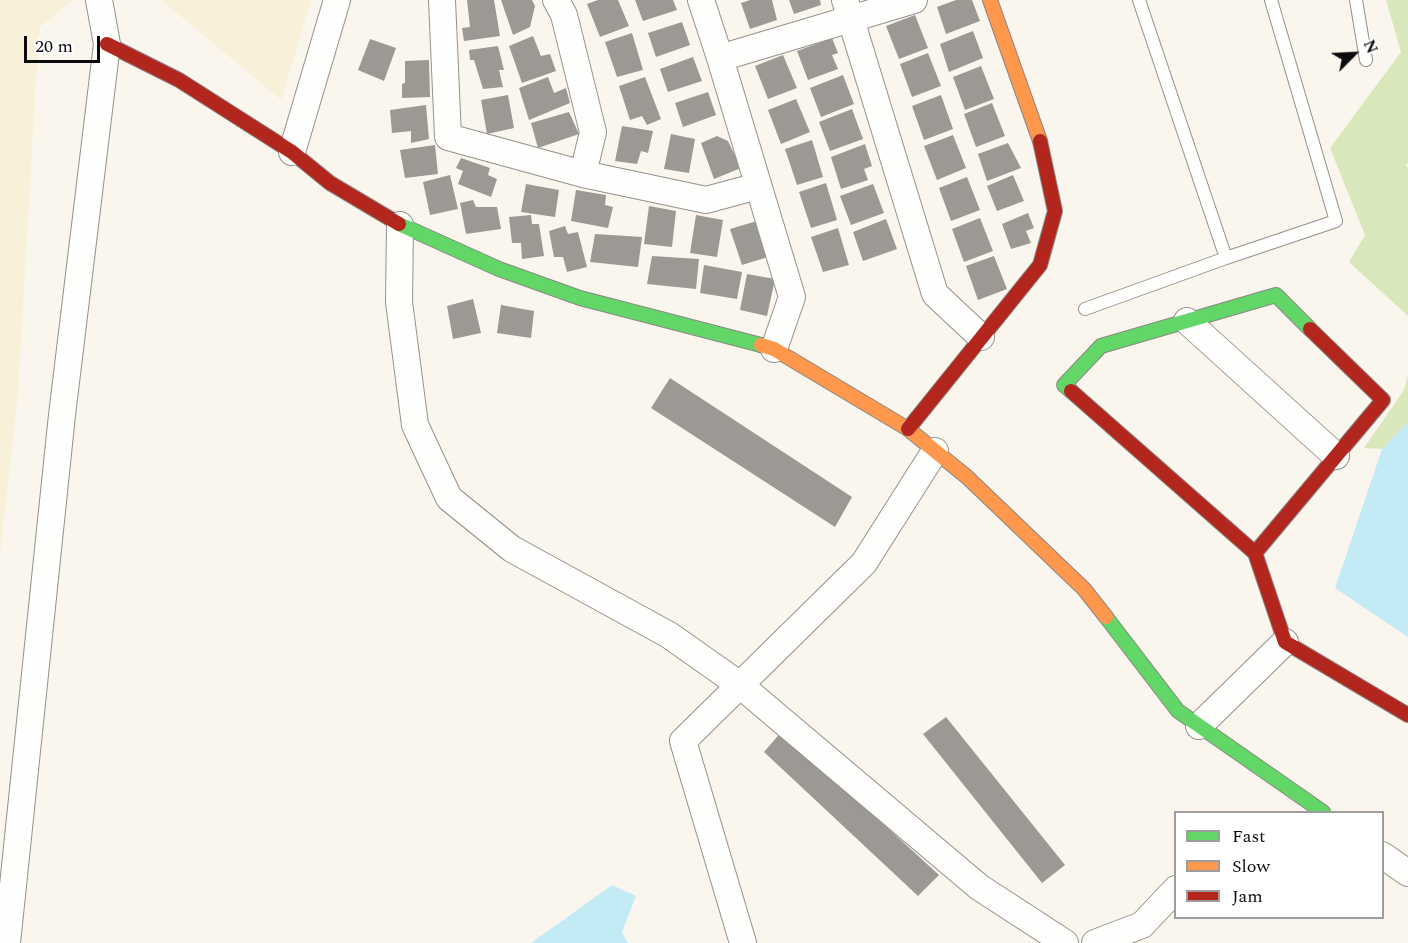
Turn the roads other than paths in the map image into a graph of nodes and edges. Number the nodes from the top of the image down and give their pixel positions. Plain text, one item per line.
1 (99, 0) edge
2 (337, 0) edge
3 (442, 0) edge
4 (556, 0) edge
5 (701, 0) edge
6 (914, 0) edge
7 (990, 0) edge
8 (1138, 0) edge
9 (1271, 0) edge
10 (1356, 0) edge
11 (849, 10) edge
12 (107, 44) junction
13 (720, 58) junction
14 (1366, 60) dead end
15 (292, 152) junction
16 (583, 174) junction
17 (758, 186) junction
18 (400, 225) junction
19 (1226, 258) junction
20 (1085, 309) dead end
21 (1187, 321) junction
22 (981, 337) junction
23 (774, 349) junction
24 (908, 429) junction
25 (935, 451) junction
26 (1336, 456) junction
27 (1255, 552) junction
28 (1285, 642) junction
29 (740, 685) junction
30 (1408, 715) edge
31 (1199, 726) junction
32 (1320, 811) edge
33 (1174, 891) edge
34 (7, 943) edge
35 (743, 943) edge
36 (1065, 943) edge
37 (1095, 943) edge

1 - 12 street
2 - 15 street
3 - 16 street
4 - 16 street
5 - 13 street
6 - 11 street
7 - 22 street
8 - 19 lane
9 - 19 lane
10 - 14 lane
11 - 13 street
11 - 22 street
12 - 15 street
12 - 34 street
13 - 17 street
15 - 18 street
16 - 17 street
17 - 23 street
18 - 23 street
18 - 29 street
19 - 20 lane
21 - 26 street
21 - 26 street
21 - 27 street
22 - 24 street
23 - 24 street
24 - 25 street
25 - 29 street
25 - 31 street
26 - 27 street
27 - 28 street
28 - 30 street
28 - 31 street
29 - 35 street
29 - 36 street
31 - 32 street
33 - 37 street

